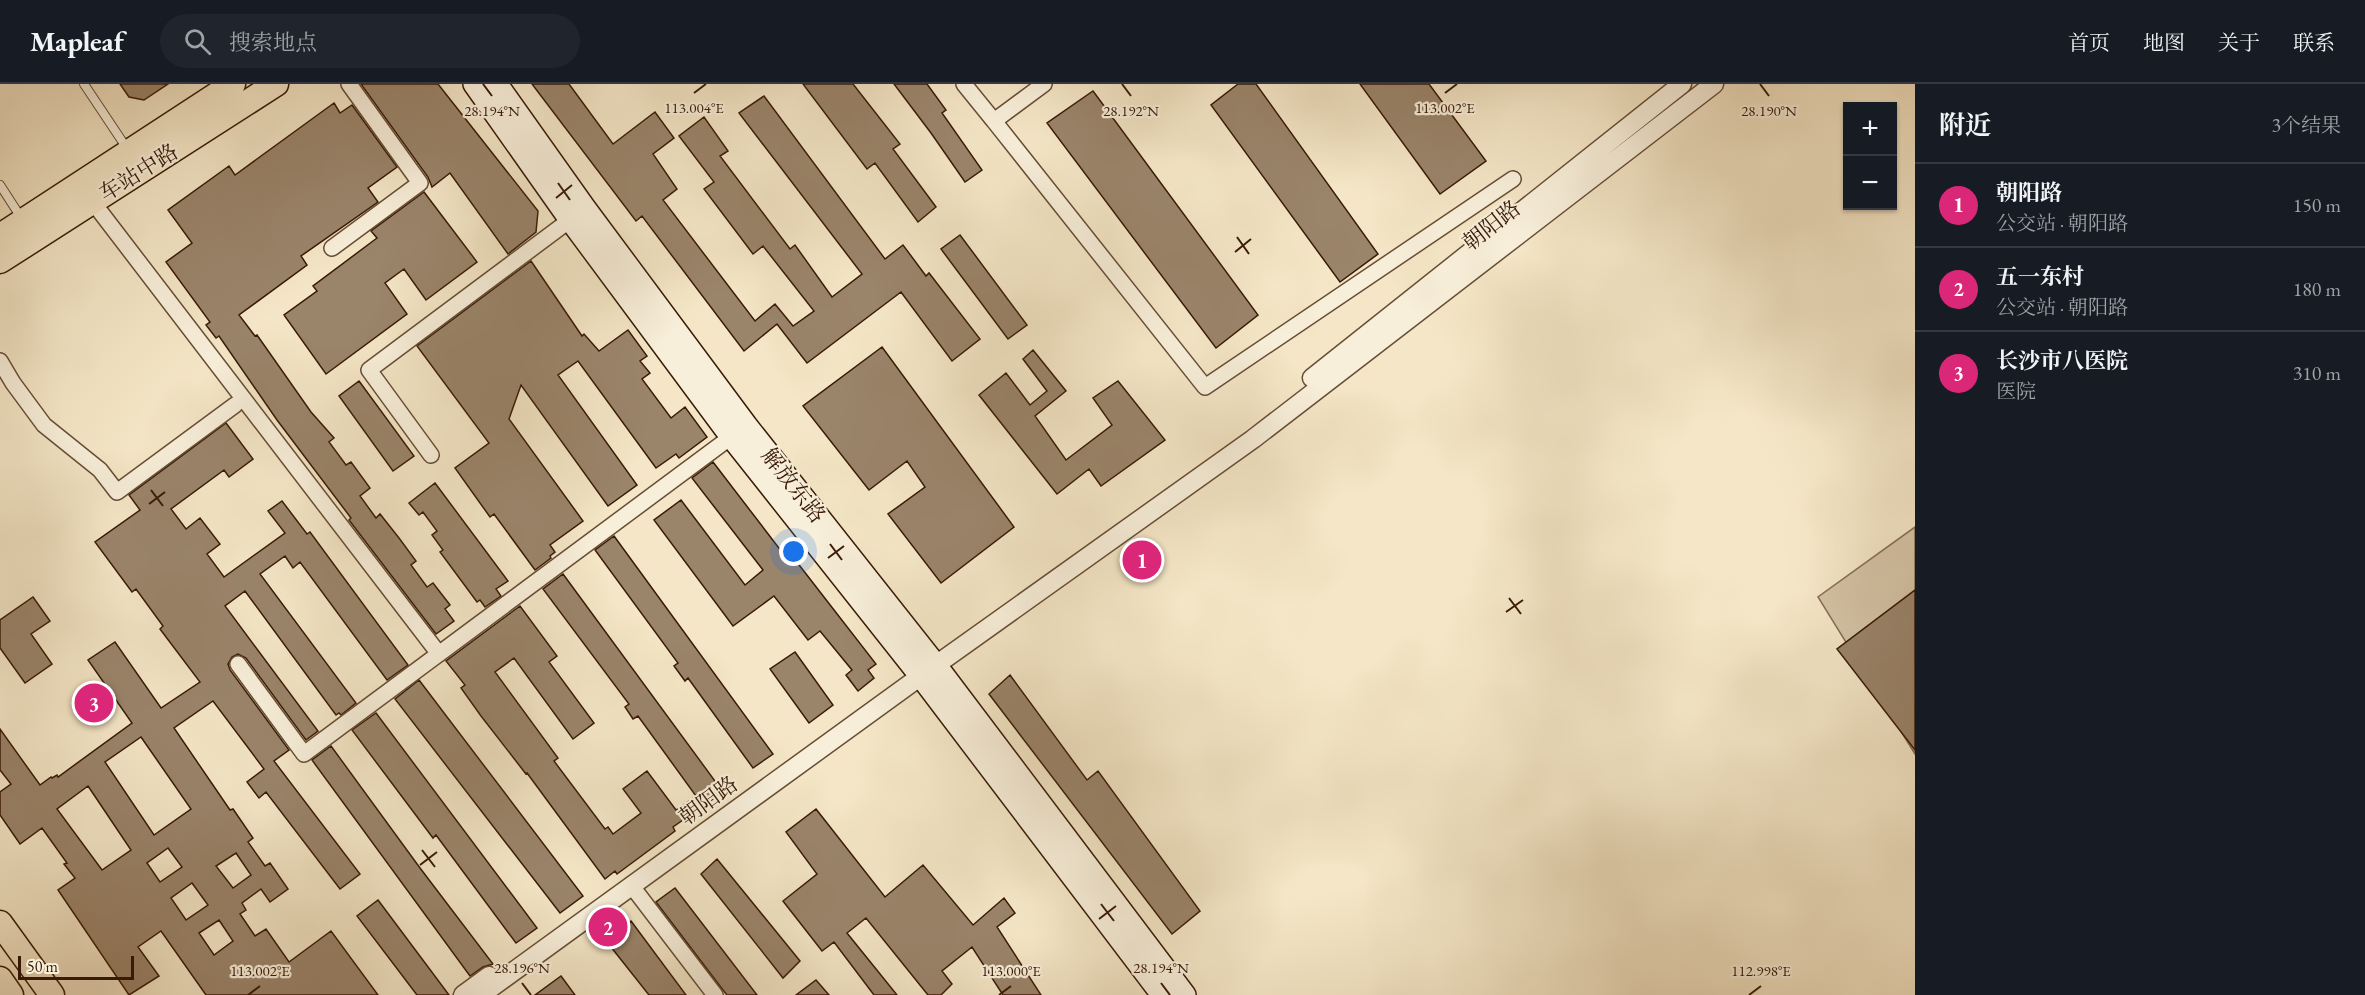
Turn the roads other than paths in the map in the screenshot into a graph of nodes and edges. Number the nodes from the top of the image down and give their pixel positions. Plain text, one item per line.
1 (84, 84) edge
2 (233, 84) edge
3 (276, 84) edge
4 (349, 84) edge
5 (474, 84) edge
6 (497, 84) edge
7 (964, 84) edge
8 (1044, 84) edge
9 (1714, 84) edge
10 (1674, 86) edge
11 (1684, 107) junction
12 (994, 121) junction
13 (129, 152) junction
14 (1513, 179) dead end
15 (0, 185) edge
16 (92, 201) junction
17 (578, 214) junction
18 (23, 221) junction
19 (0, 236) edge
20 (332, 248) dead end
21 (0, 261) edge
22 (0, 361) edge
23 (235, 405) dead end
24 (739, 431) junction
25 (431, 455) dead end
26 (439, 654) junction
27 (238, 664) dead end
28 (925, 667) junction
29 (631, 885) junction
30 (0, 923) edge
31 (0, 979) edge
32 (11, 995) edge
33 (52, 995) edge
34 (463, 995) edge
35 (481, 995) edge
36 (715, 995) edge
37 (1162, 995) edge
38 (1185, 995) edge

1 - 13 lane
2 - 13 main road, 车站中路
3 - 16 main road, 车站中路
4 - 20 street
5 - 17 main road, 解放东路
6 - 17 main road, 解放东路
7 - 12 street
8 - 12 street
9 - 11 street, 朝阳路
10 - 11 street
10 - 28 street, 朝阳路
11 - 28 street, 朝阳路
12 - 14 street
13 - 18 main road, 车站中路
15 - 18 lane
16 - 21 main road, 车站中路
16 - 26 street
17 - 24 main road, 解放东路
17 - 25 street
18 - 19 main road, 车站中路
22 - 23 street
24 - 26 street
24 - 28 main road, 解放东路
26 - 27 street
28 - 29 street, 朝阳路
28 - 34 street, 朝阳路
28 - 37 main road, 解放东路
28 - 38 main road, 解放东路
29 - 35 street, 朝阳路
29 - 36 street
30 - 33 main road
31 - 32 main road

